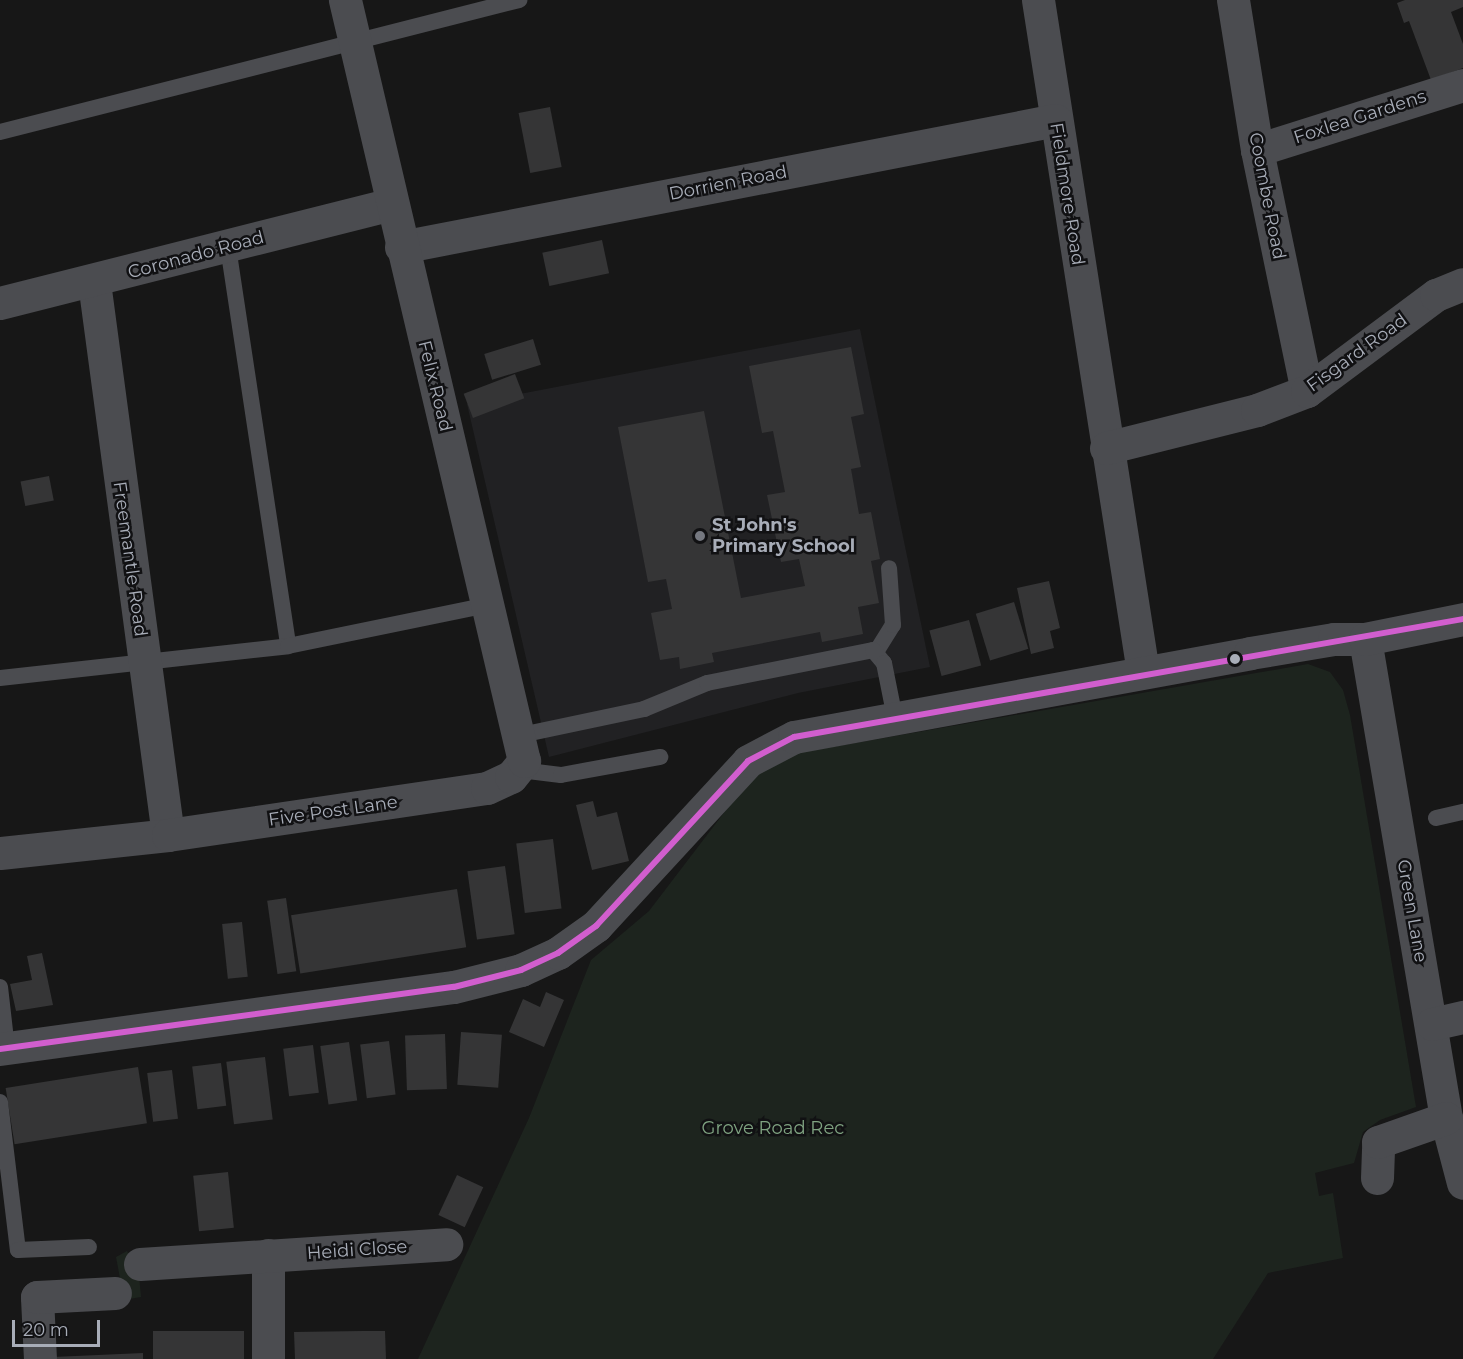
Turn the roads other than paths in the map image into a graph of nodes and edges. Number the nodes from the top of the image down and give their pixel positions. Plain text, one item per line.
1 (345, 0) edge
2 (519, 0) edge
3 (1038, 0) edge
4 (1233, 0) edge
5 (355, 41) junction
6 (1463, 85) edge
7 (1056, 120) junction
8 (0, 132) edge
9 (1257, 150) junction
10 (391, 204) junction
11 (228, 247) junction
12 (401, 247) junction
13 (94, 282) junction
14 (1463, 284) edge
15 (0, 303) edge
16 (1306, 390) junction
17 (1106, 448) junction
18 (888, 568) dead end
19 (488, 605) junction
20 (1463, 619) edge
21 (1365, 639) junction
22 (288, 645) junction
23 (876, 652) junction
24 (144, 662) junction
25 (1143, 672) junction
26 (0, 678) edge
27 (895, 718) junction
28 (521, 735) junction
29 (660, 757) dead end
30 (520, 770) junction
31 (1463, 813) edge
32 (1436, 818) dead end
33 (168, 835) junction
34 (0, 853) edge
35 (0, 987) edge
36 (1448, 1021) edge
37 (4, 1048) edge
38 (0, 1102) edge
39 (1446, 1118) junction
40 (1377, 1178) dead end
41 (1463, 1183) edge
42 (446, 1244) dead end
43 (89, 1247) dead end
44 (268, 1256) junction
45 (140, 1264) dead end
46 (115, 1293) dead end
47 (40, 1359) edge
48 (268, 1359) edge

1 - 5 street, Felix Road
2 - 5 lane
3 - 7 street, Fieldmore Road
4 - 9 street, Coombe Road
5 - 8 lane
5 - 10 street, Felix Road
6 - 9 street, Foxlea Gardens
7 - 12 street, Dorrien Road
7 - 17 street, Fieldmore Road
9 - 16 street, Coombe Road
10 - 11 street, Coronado Road
10 - 12 street, Felix Road
11 - 13 street, Coronado Road
11 - 22 lane
12 - 19 street, Felix Road
13 - 15 street, Coronado Road
13 - 24 street, Freemantle Road
14 - 16 street, Fisgard Road
16 - 17 street, Fisgard Road
17 - 25 street, Fieldmore Road
18 - 23 lane
19 - 22 lane
19 - 28 street, Felix Road
20 - 21 street
21 - 25 street
21 - 36 street, Green Lane
22 - 24 lane
23 - 27 lane
23 - 28 lane
24 - 26 lane
24 - 33 street, Freemantle Road
25 - 27 street
27 - 37 street
28 - 30 street, Felix Road
29 - 30 lane
30 - 33 street, Five Post Lane
31 - 32 lane
33 - 34 street, Five Post Lane
35 - 37 lane
36 - 39 street, Green Lane
38 - 43 lane
39 - 40 street
39 - 41 street, Green Lane
42 - 44 street, Heidi Close
44 - 45 street, Heidi Close
44 - 48 street
46 - 47 street

